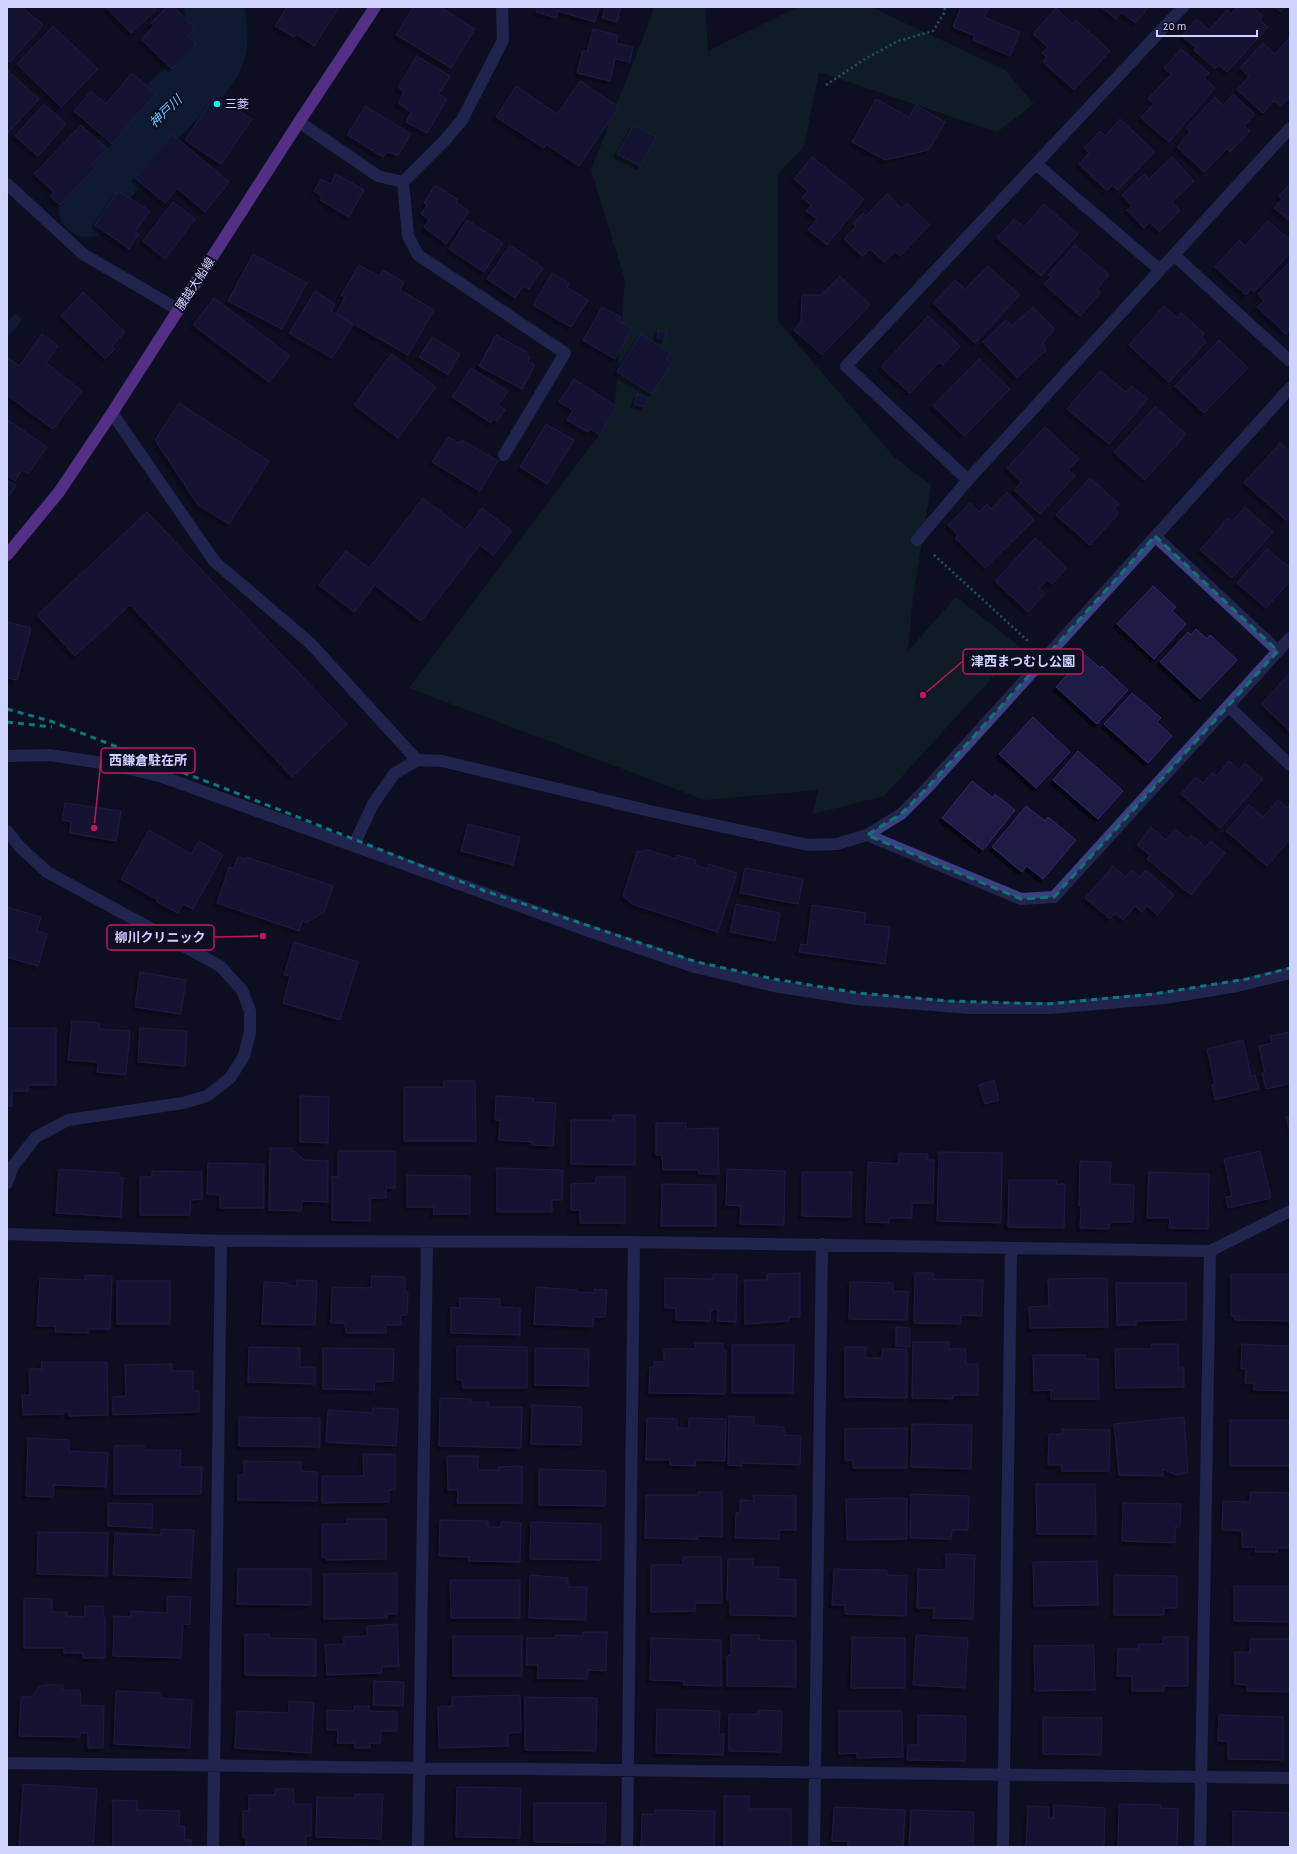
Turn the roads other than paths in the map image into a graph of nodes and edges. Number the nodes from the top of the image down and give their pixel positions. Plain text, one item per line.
1 (375, 7) edge
2 (502, 7) edge
3 (1183, 7) edge
4 (299, 122) junction
5 (1290, 128) edge
6 (1036, 164) junction
7 (403, 182) junction
8 (7, 184) edge
9 (1174, 255) junction
10 (1160, 270) junction
11 (179, 310) junction
12 (1290, 361) edge
13 (1290, 388) edge
14 (112, 413) junction
15 (504, 455) dead end
16 (968, 480) junction
17 (1155, 536) junction
18 (917, 540) road end
19 (7, 555) edge
20 (1290, 638) edge
21 (1278, 651) junction
22 (1228, 706) junction
23 (7, 756) edge
24 (417, 760) junction
25 (1290, 765) edge
26 (7, 831) edge
27 (867, 835) junction
28 (354, 845) junction
29 (1290, 973) edge
30 (7, 1183) edge
31 (1290, 1211) edge
32 (7, 1234) edge
33 (221, 1241) junction
34 (427, 1242) junction
35 (634, 1242) junction
36 (822, 1244) junction
37 (1011, 1248) junction
38 (1210, 1251) junction
39 (7, 1763) edge
40 (214, 1765) junction
41 (419, 1768) junction
42 (629, 1771) junction
43 (815, 1772) junction
44 (1004, 1775) junction
45 (1201, 1777) junction
46 (1290, 1778) edge
47 (213, 1847) edge
48 (418, 1847) edge
49 (627, 1847) edge
50 (814, 1847) edge
51 (1003, 1847) edge
52 (1200, 1847) edge

1 - 4 main road, 腰越大船線
2 - 7 street
3 - 6 street
4 - 7 street
4 - 11 main road, 腰越大船線
5 - 9 street
6 - 10 street
6 - 16 street
7 - 15 street
8 - 11 street
9 - 10 street
9 - 12 street
10 - 16 street
11 - 14 main road, 腰越大船線
13 - 17 street
14 - 19 main road, 腰越大船線
14 - 24 street
16 - 18 street
17 - 21 street
17 - 27 street
20 - 21 street
21 - 22 street
22 - 25 street
22 - 27 street
23 - 28 street
24 - 27 street
24 - 28 street
26 - 30 street
28 - 29 street
31 - 38 street
32 - 33 street
33 - 34 street
33 - 40 street
34 - 35 street
34 - 41 street
35 - 36 street
35 - 42 street
36 - 37 street
36 - 43 street
37 - 38 street
37 - 44 street
38 - 45 street
39 - 40 street
40 - 41 street
40 - 47 street
41 - 42 street
41 - 48 street
42 - 43 street
42 - 49 street
43 - 44 street
43 - 50 street
44 - 45 street
44 - 51 street
45 - 46 street
45 - 52 street

